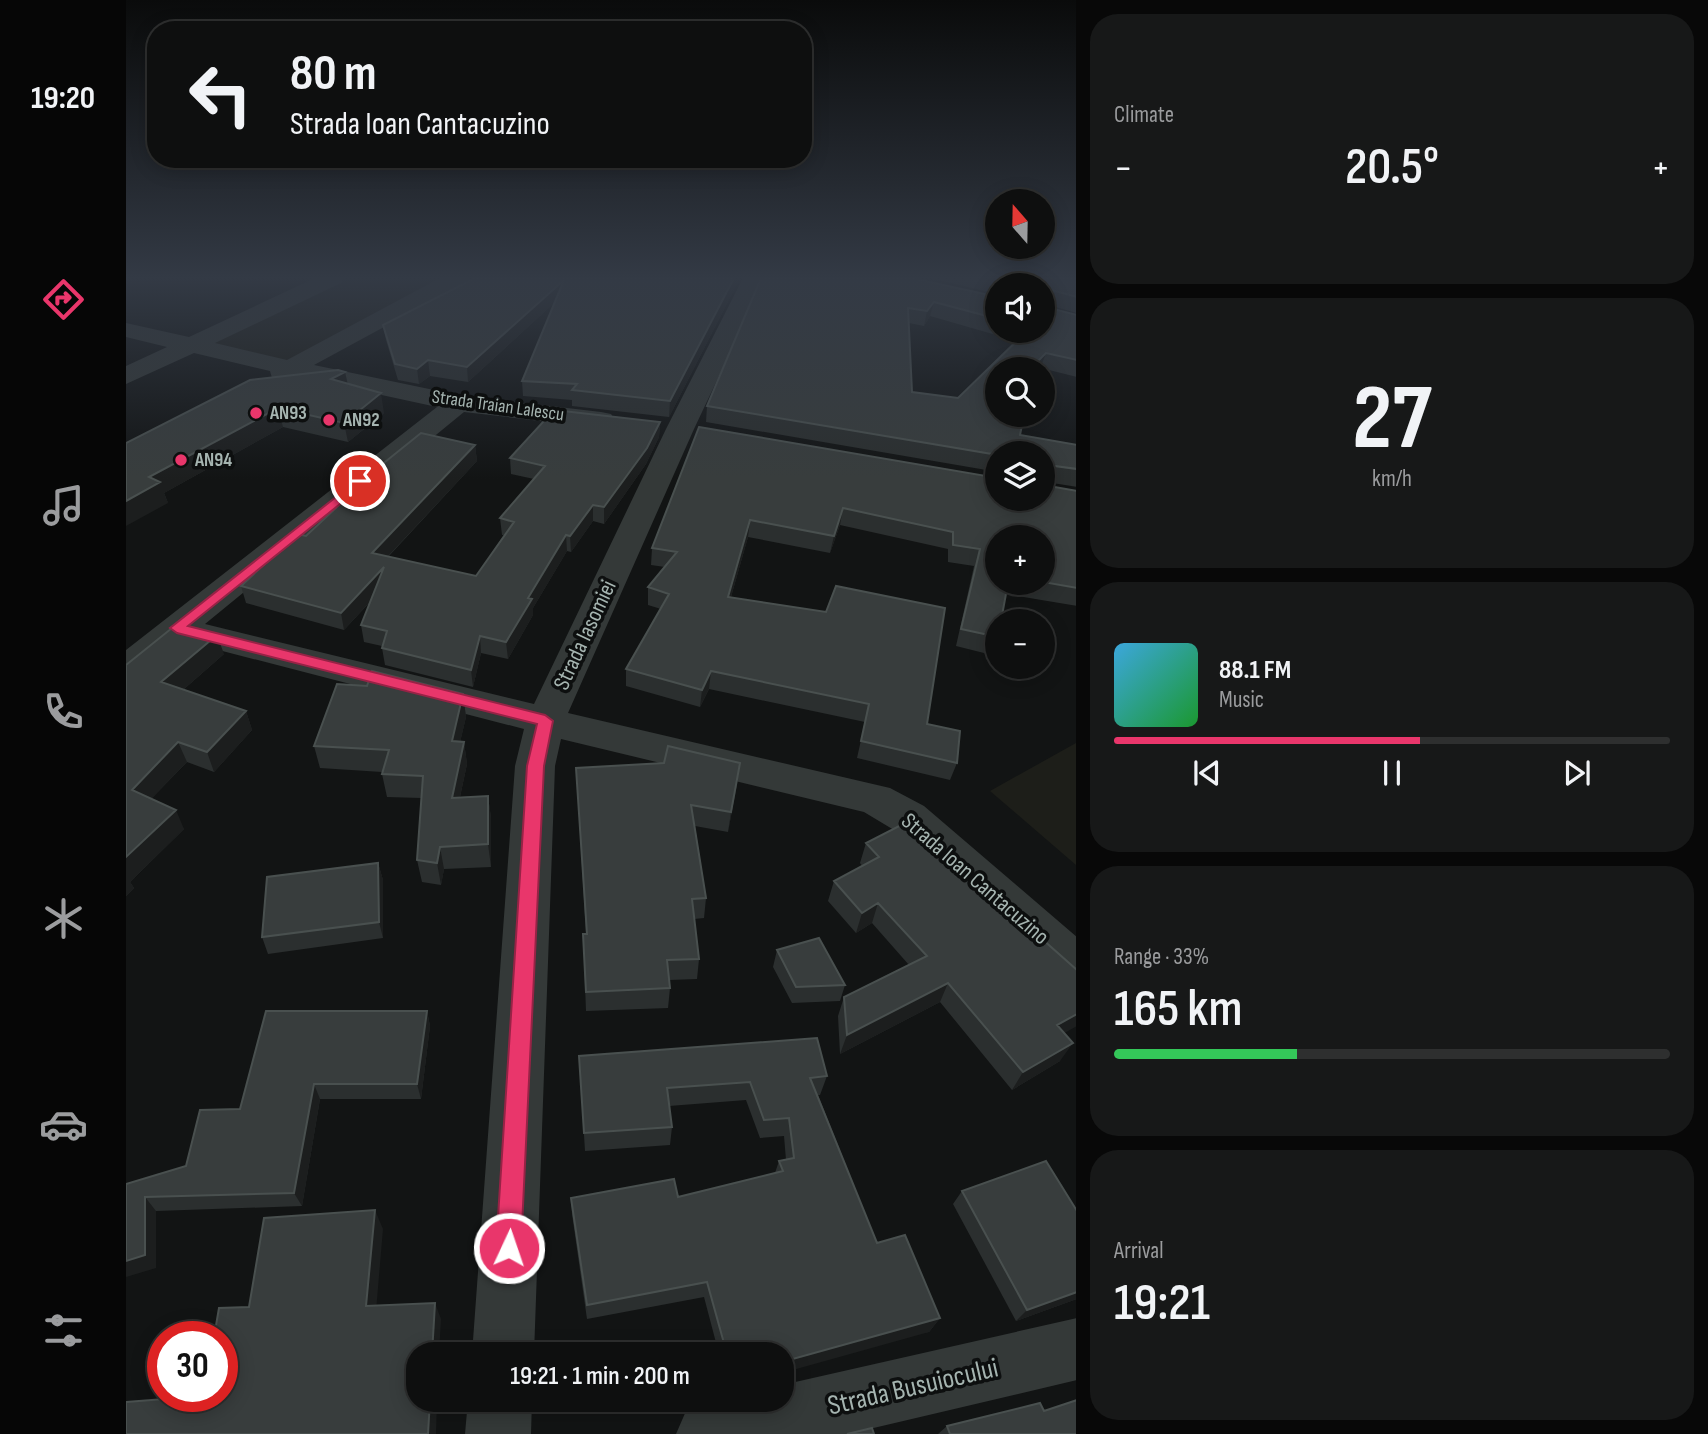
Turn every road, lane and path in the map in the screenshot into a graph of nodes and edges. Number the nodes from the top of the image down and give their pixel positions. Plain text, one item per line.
1 (190, 345) joint
2 (333, 345) edge
3 (721, 345) edge
4 (290, 368) junction
5 (126, 376) edge
6 (260, 384) edge
7 (458, 403) junction
8 (625, 422) edge
9 (177, 628) junction
10 (126, 668) edge
11 (545, 721) junction
12 (1076, 967) edge
13 (504, 1342) edge
14 (1076, 1349) edge
15 (499, 1412) edge
16 (498, 1434) edge
17 (709, 1434) edge

1 - 4 street, Strada Traian Lalescu
1 - 5 street
2 - 4 street
3 - 11 street, Strada Iasomiei
4 - 6 street
4 - 7 street, Strada Traian Lalescu
7 - 8 street, Strada Traian Lalescu
7 - 9 street
9 - 10 street
9 - 11 street, Strada Ioan Cantacuzino
11 - 12 street, Strada Ioan Cantacuzino
11 - 13 street, Strada Iasomiei
14 - 17 street, Strada Busuiocului
15 - 16 street

